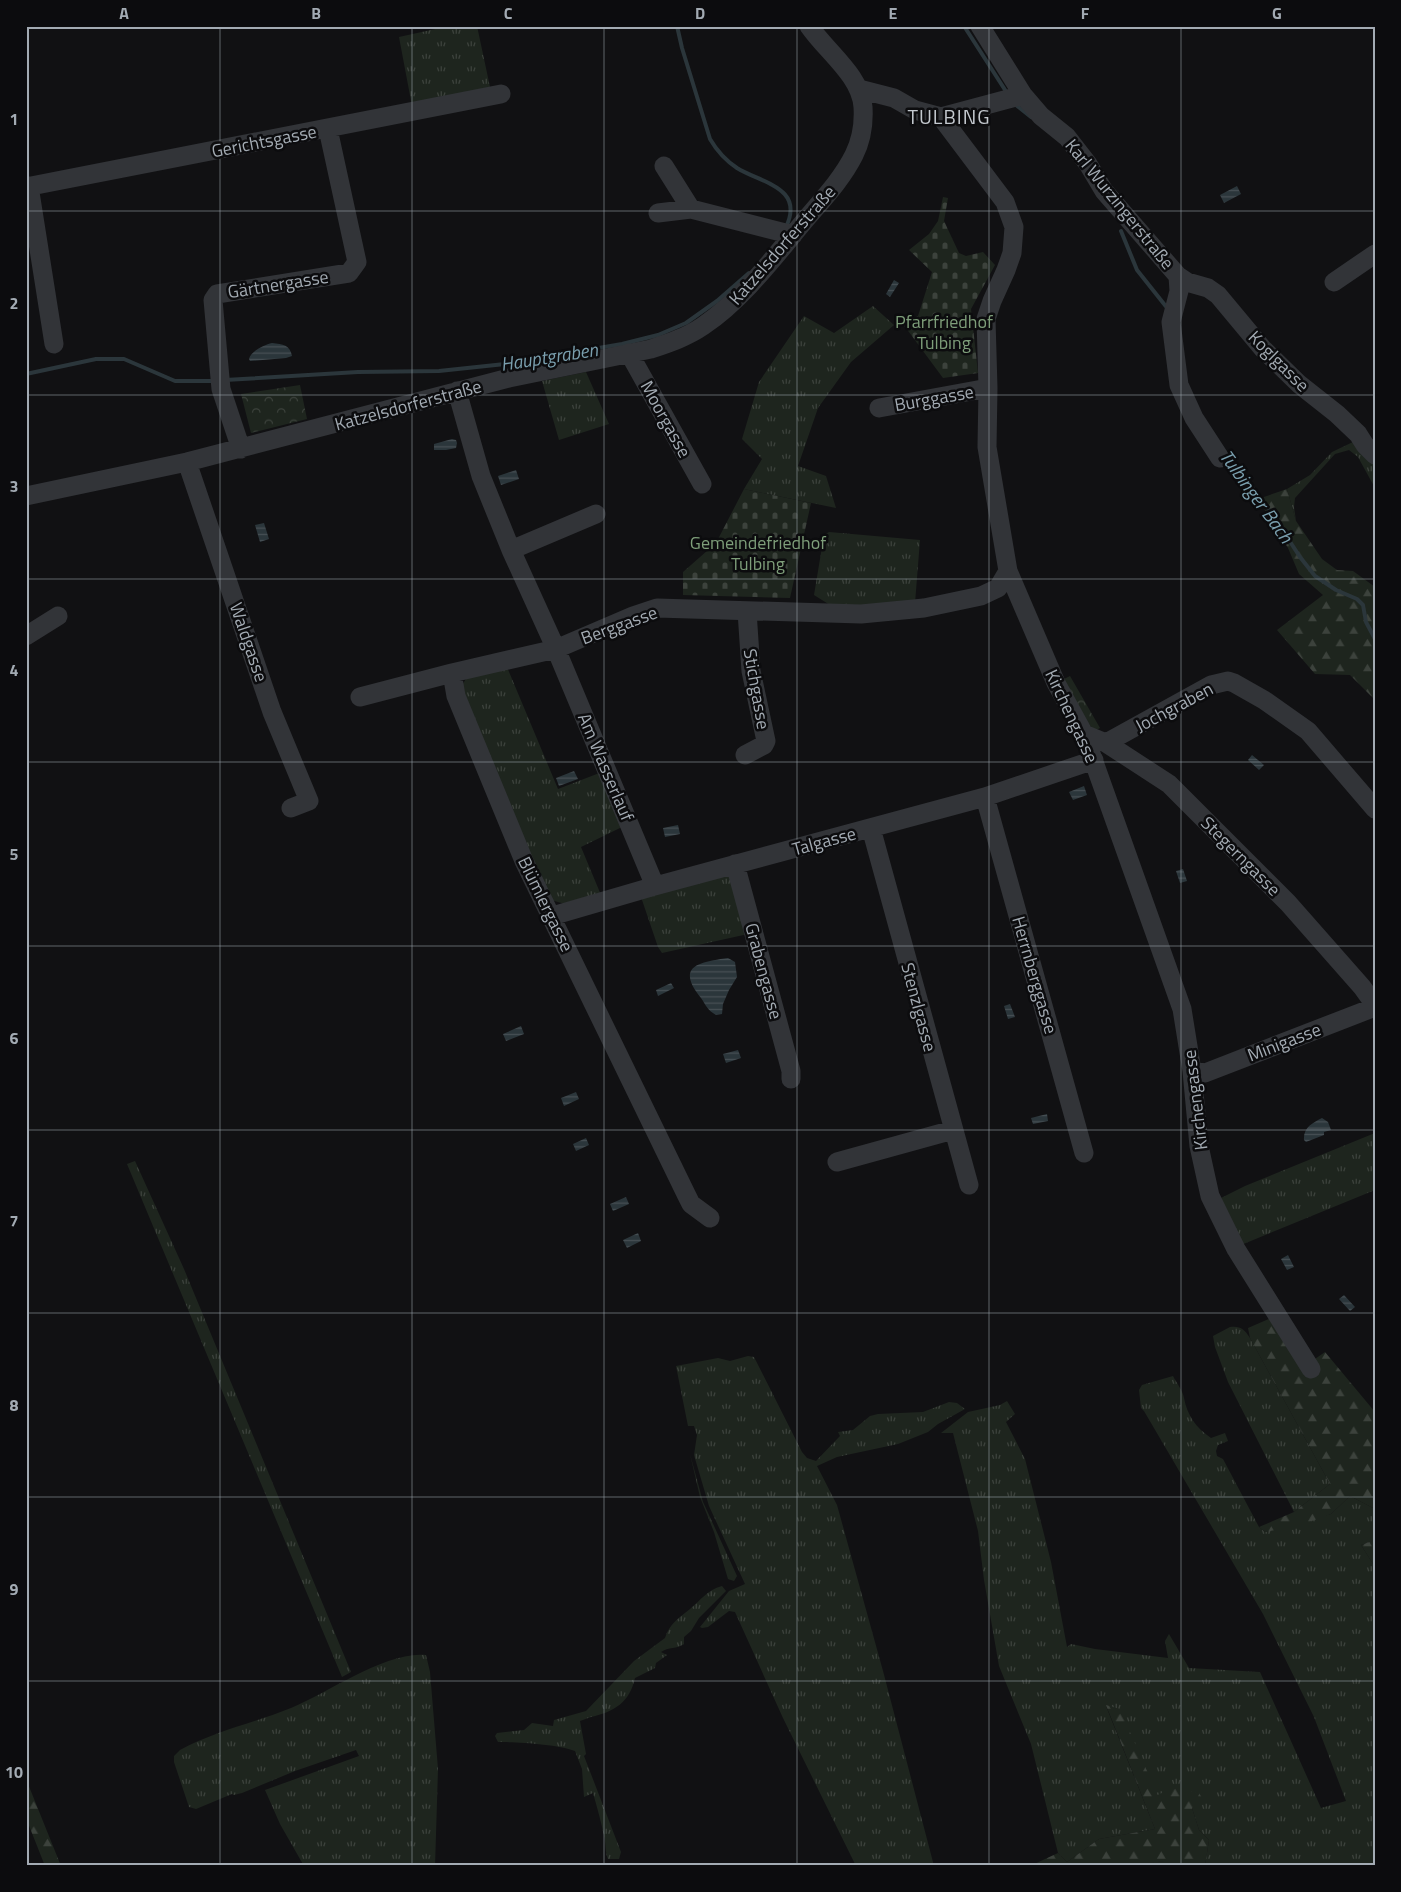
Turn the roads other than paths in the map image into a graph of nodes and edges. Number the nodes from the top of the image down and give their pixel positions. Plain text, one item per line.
1 (809, 26) edge
2 (980, 26) edge
3 (859, 89) junction
4 (501, 94) dead end
5 (1023, 95) junction
6 (941, 117) junction
7 (328, 129) junction
8 (664, 166) dead end
9 (28, 186) edge
10 (691, 209) junction
11 (658, 213) dead end
12 (793, 235) junction
13 (1375, 254) edge
14 (1178, 276) junction
15 (1334, 282) dead end
16 (54, 344) dead end
17 (629, 353) junction
18 (988, 388) junction
19 (458, 391) junction
20 (879, 408) dead end
21 (241, 449) junction
22 (1375, 455) edge
23 (1220, 458) dead end
24 (187, 462) junction
25 (702, 484) dead end
26 (26, 496) edge
27 (596, 514) dead end
28 (511, 550) junction
29 (1008, 571) junction
30 (747, 611) junction
31 (58, 616) dead end
32 (26, 636) edge
33 (556, 649) junction
34 (452, 674) junction
35 (360, 697) dead end
36 (1084, 734) junction
37 (1106, 743) junction
38 (745, 755) dead end
39 (1094, 760) junction
40 (985, 797) junction
41 (291, 808) dead end
42 (1375, 809) edge
43 (871, 828) junction
44 (735, 864) junction
45 (655, 886) junction
46 (552, 916) junction
47 (1375, 1006) edge
48 (1192, 1071) junction
49 (791, 1079) dead end
50 (953, 1130) junction
51 (1084, 1153) dead end
52 (837, 1162) dead end
53 (969, 1185) dead end
54 (710, 1218) dead end
55 (1311, 1369) dead end

1 - 3 street
2 - 5 street, Karl Wurzingerstraße
3 - 6 street
3 - 12 street, Katzelsdorferstraße
4 - 7 street, Gerichtsgasse
5 - 6 street
5 - 14 street, Karl Wurzingerstraße
6 - 18 street, Kirchengasse
7 - 9 street, Gerichtsgasse
7 - 21 street, Gärtnergasse
8 - 10 street
9 - 16 street
10 - 11 street
10 - 12 street
12 - 17 street, Katzelsdorferstraße
13 - 15 street
14 - 22 street, Koglgasse
14 - 23 street, Karl Wurzingerstraße
17 - 19 street, Katzelsdorferstraße
17 - 25 street, Moorgasse
18 - 20 street, Burggasse
18 - 29 street, Kirchengasse
19 - 21 street, Katzelsdorferstraße
19 - 28 street
21 - 24 street, Katzelsdorferstraße
24 - 26 street, Katzelsdorferstraße
24 - 41 street, Waldgasse
27 - 28 street
28 - 33 street
29 - 30 street, Berggasse
29 - 36 street, Kirchengasse
30 - 33 street, Berggasse
30 - 38 street, Stichgasse
31 - 32 street
33 - 34 street
33 - 45 street, Am Wasserlauf
34 - 35 street
34 - 46 street, Blümlergasse
36 - 37 street, Stegerngasse
36 - 39 street, Kirchengasse
37 - 42 street, Jochgraben
37 - 47 street, Stegerngasse
39 - 40 street, Talgasse
39 - 48 street, Kirchengasse
40 - 43 street, Talgasse
40 - 51 street, Herrnberggasse
43 - 44 street, Talgasse
43 - 50 street, Stenzlgasse
44 - 45 street, Talgasse
44 - 49 street, Grabengasse
45 - 46 street, Talgasse
46 - 54 street, Blümlergasse
47 - 48 street, Minigasse
48 - 55 street, Kirchengasse
50 - 52 street
50 - 53 street, Stenzlgasse

